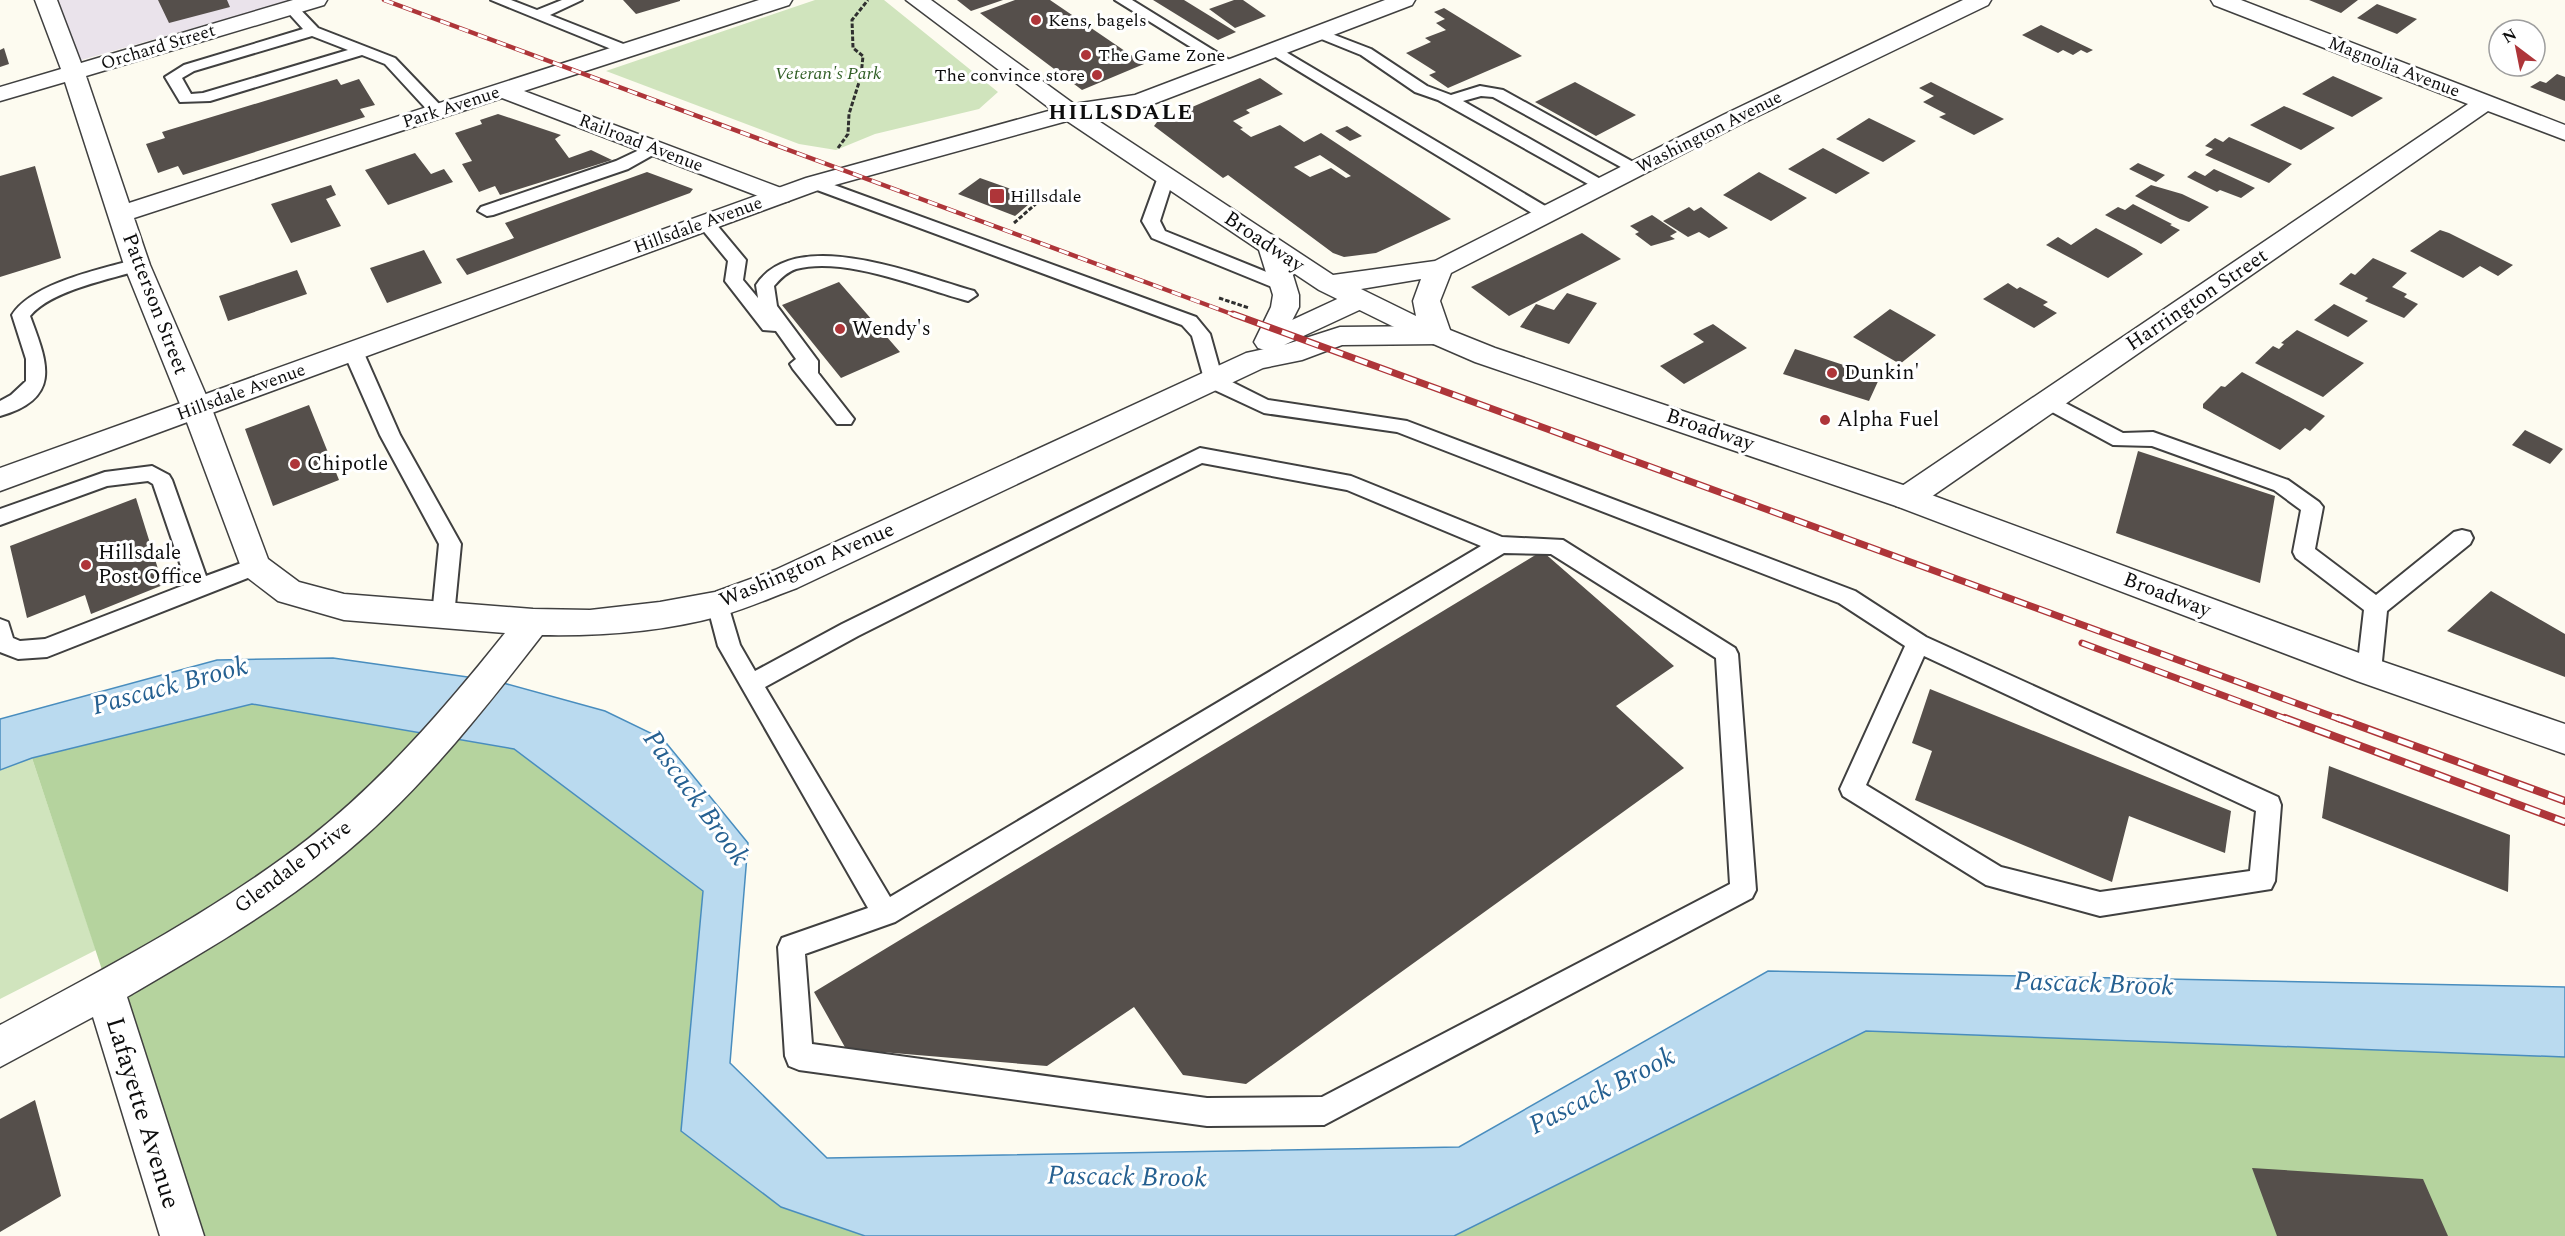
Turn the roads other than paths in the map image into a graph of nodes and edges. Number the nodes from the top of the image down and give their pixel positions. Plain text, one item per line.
1 (46, 0) edge
2 (316, 0) edge
3 (498, 0) edge
4 (575, 0) edge
5 (781, 0) edge
6 (917, 0) edge
7 (1122, 0) edge
8 (1404, 0) edge
9 (1980, 0) edge
10 (2222, 0) edge
11 (291, 8) junction
12 (538, 15) junction
13 (313, 31) junction
14 (1319, 33) junction
15 (363, 50) junction
16 (626, 50) junction
17 (1274, 50) junction
18 (1231, 66) junction
19 (74, 72) junction
20 (502, 90) junction
21 (0, 94) edge
22 (1450, 100) junction
23 (2486, 102) junction
24 (437, 111) junction
25 (1070, 111) junction
26 (2565, 133) edge
27 (654, 148) junction
28 (1636, 168) junction
29 (1166, 177) junction
30 (815, 183) junction
31 (1603, 185) junction
32 (780, 196) junction
33 (487, 211) dead end
34 (120, 214) junction
35 (1546, 214) junction
36 (705, 222) junction
37 (1271, 246) junction
38 (137, 265) junction
39 (1441, 268) junction
40 (1329, 284) junction
41 (1283, 285) junction
42 (968, 295) dead end
43 (1358, 300) junction
44 (1439, 335) junction
45 (353, 351) junction
46 (1262, 351) junction
47 (808, 375) junction
48 (1213, 381) junction
49 (2048, 401) junction
50 (0, 409) edge
51 (197, 409) junction
52 (844, 419) dead end
53 (0, 480) edge
54 (1907, 498) junction
55 (0, 517) edge
56 (2462, 538) dead end
57 (1500, 545) junction
58 (255, 566) junction
59 (199, 588) junction
60 (718, 604) junction
61 (2376, 607) junction
62 (443, 616) junction
63 (533, 622) junction
64 (0, 628) edge
65 (1918, 643) junction
66 (2369, 671) junction
67 (751, 684) junction
68 (2565, 739) edge
69 (886, 914) junction
70 (105, 990) junction
71 (0, 1047) edge
72 (182, 1236) edge

1 - 19 street, Patterson Street
2 - 11 street, Orchard Street
3 - 12 lane
4 - 12 lane
5 - 16 street, Park Avenue
6 - 25 street, Broadway
7 - 18 lane
8 - 14 street, Hillsdale Avenue
9 - 28 street, Washington Avenue
10 - 23 street, Magnolia Avenue
11 - 13 lane
11 - 19 street, Orchard Street
12 - 16 lane
13 - 15 lane
13 - 15 lane
14 - 17 street, Hillsdale Avenue
14 - 22 lane
15 - 24 lane
16 - 20 street, Park Avenue
17 - 18 street, Hillsdale Avenue
17 - 35 lane
18 - 25 street, Hillsdale Avenue
19 - 21 street, Orchard Street
19 - 34 street, Patterson Street
20 - 24 street, Park Avenue
20 - 27 street, Railroad Avenue
22 - 28 lane
22 - 31 lane
23 - 26 street, Magnolia Avenue
23 - 49 street, Harrington Street
24 - 34 street, Park Avenue
25 - 29 street, Broadway
25 - 30 street, Hillsdale Avenue
27 - 32 street, Railroad Avenue
27 - 33 lane
28 - 31 street, Washington Avenue
29 - 37 street, Broadway
29 - 41 lane
30 - 32 street, Hillsdale Avenue
30 - 48 lane
31 - 35 street, Washington Avenue
32 - 36 street, Hillsdale Avenue
34 - 38 street, Patterson Street
35 - 39 street, Washington Avenue
36 - 45 street, Hillsdale Avenue
36 - 47 lane
37 - 40 street, Broadway
37 - 41 street
38 - 50 lane
38 - 51 street, Patterson Street
39 - 40 street, Washington Avenue
39 - 44 street
40 - 43 street, Broadway
41 - 46 street
42 - 47 lane
43 - 44 street, Broadway
43 - 46 street, Washington Avenue
44 - 46 street, Washington Avenue
44 - 54 street, Broadway
45 - 51 street, Hillsdale Avenue
45 - 62 lane
46 - 48 street, Washington Avenue
47 - 52 lane
48 - 60 street, Washington Avenue
48 - 65 lane
49 - 54 street, Harrington Street
49 - 61 lane
51 - 53 street, Hillsdale Avenue
51 - 58 street, Patterson Street
54 - 66 street, Broadway
55 - 59 lane
56 - 61 lane
57 - 67 lane
57 - 69 lane
57 - 69 lane
58 - 59 lane
58 - 62 street, Washington Avenue
59 - 64 lane
60 - 63 street, Washington Avenue
60 - 67 lane
61 - 66 lane
62 - 63 street, Washington Avenue
63 - 70 street, Glendale Drive
65 - 65 lane
66 - 68 street, Broadway
67 - 69 lane
70 - 71 street, Glendale Drive
70 - 72 street, Lafayette Avenue

